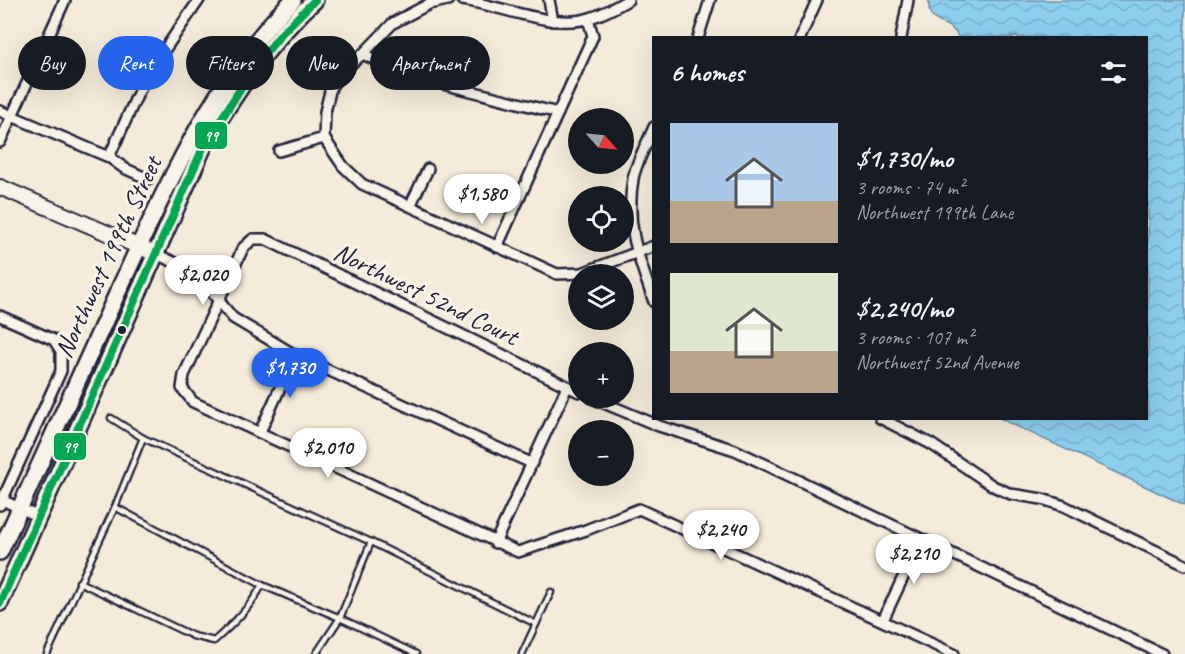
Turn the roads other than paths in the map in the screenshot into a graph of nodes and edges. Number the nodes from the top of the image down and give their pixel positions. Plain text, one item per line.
1 (65, 0) edge
2 (199, 0) edge
3 (315, 0) edge
4 (448, 0) edge
5 (462, 0) edge
6 (549, 0) edge
7 (628, 0) edge
8 (710, 0) edge
9 (817, 0) edge
10 (908, 0) edge
11 (295, 5) edge
12 (588, 19) junction
13 (553, 21) junction
14 (699, 36) edge
15 (801, 36) edge
16 (901, 36) edge
17 (363, 54) junction
18 (0, 111) edge
19 (558, 113) junction
20 (12, 116) junction
21 (652, 132) edge
22 (324, 138) junction
23 (0, 142) edge
24 (279, 151) dead end
25 (109, 157) junction
26 (428, 170) dead end
27 (148, 179) dead end
28 (0, 187) edge
29 (410, 206) junction
30 (139, 247) junction
31 (497, 247) junction
32 (652, 247) edge
33 (156, 254) junction
34 (637, 254) junction
35 (652, 296) edge
36 (219, 303) junction
37 (0, 316) edge
38 (295, 355) junction
39 (567, 387) joint
40 (616, 408) edge
41 (111, 418) dead end
42 (884, 420) edge
43 (260, 432) junction
44 (143, 438) junction
45 (531, 463) junction
46 (1, 502) edge
47 (115, 507) junction
48 (20, 508) junction
49 (39, 517) junction
50 (921, 539) junction
51 (371, 542) junction
52 (495, 543) junction
53 (0, 552) edge
54 (1185, 565) edge
55 (80, 582) junction
56 (262, 585) junction
57 (551, 592) dead end
58 (0, 603) edge
59 (340, 618) junction
60 (883, 620) junction
61 (537, 624) junction
62 (47, 654) edge
63 (316, 654) edge
64 (416, 654) edge
65 (522, 654) edge
66 (954, 654) edge
67 (1162, 654) edge

1 - 20 street
2 - 25 street
3 - 11 main road
4 - 17 street
5 - 13 street
6 - 13 street
7 - 12 street
8 - 14 street
9 - 15 street
10 - 16 street
11 - 30 main road, Northwest 199th Street
11 - 33 main road, Northwest 199th Street
12 - 13 street
12 - 19 street
17 - 19 street
17 - 22 street
18 - 20 street
19 - 31 street
20 - 23 street
20 - 25 street
21 - 34 street
22 - 24 street
22 - 29 street
25 - 27 street
26 - 29 street
28 - 30 street
29 - 31 street
30 - 33 street
30 - 48 main road, Northwest 199th Street
31 - 34 street
32 - 34 street
33 - 36 street
33 - 49 main road, Northwest 199th Street
34 - 35 street
36 - 38 street
36 - 39 street, Northwest 52nd Court
36 - 43 street
37 - 46 street
38 - 43 street
38 - 45 street
39 - 45 street
40 - 50 street
41 - 44 lane
42 - 54 street
43 - 52 street
44 - 47 lane
44 - 51 lane
45 - 52 street
46 - 48 street
47 - 55 lane
47 - 56 lane
48 - 49 street
48 - 53 main road, Northwest 199th Street
49 - 58 main road, Northwest 199th Street
50 - 60 street
50 - 67 street
51 - 59 lane
51 - 61 lane
52 - 60 street
55 - 56 lane
55 - 62 lane
56 - 59 lane
57 - 61 lane
59 - 63 lane
59 - 64 lane
60 - 66 street
61 - 65 lane

